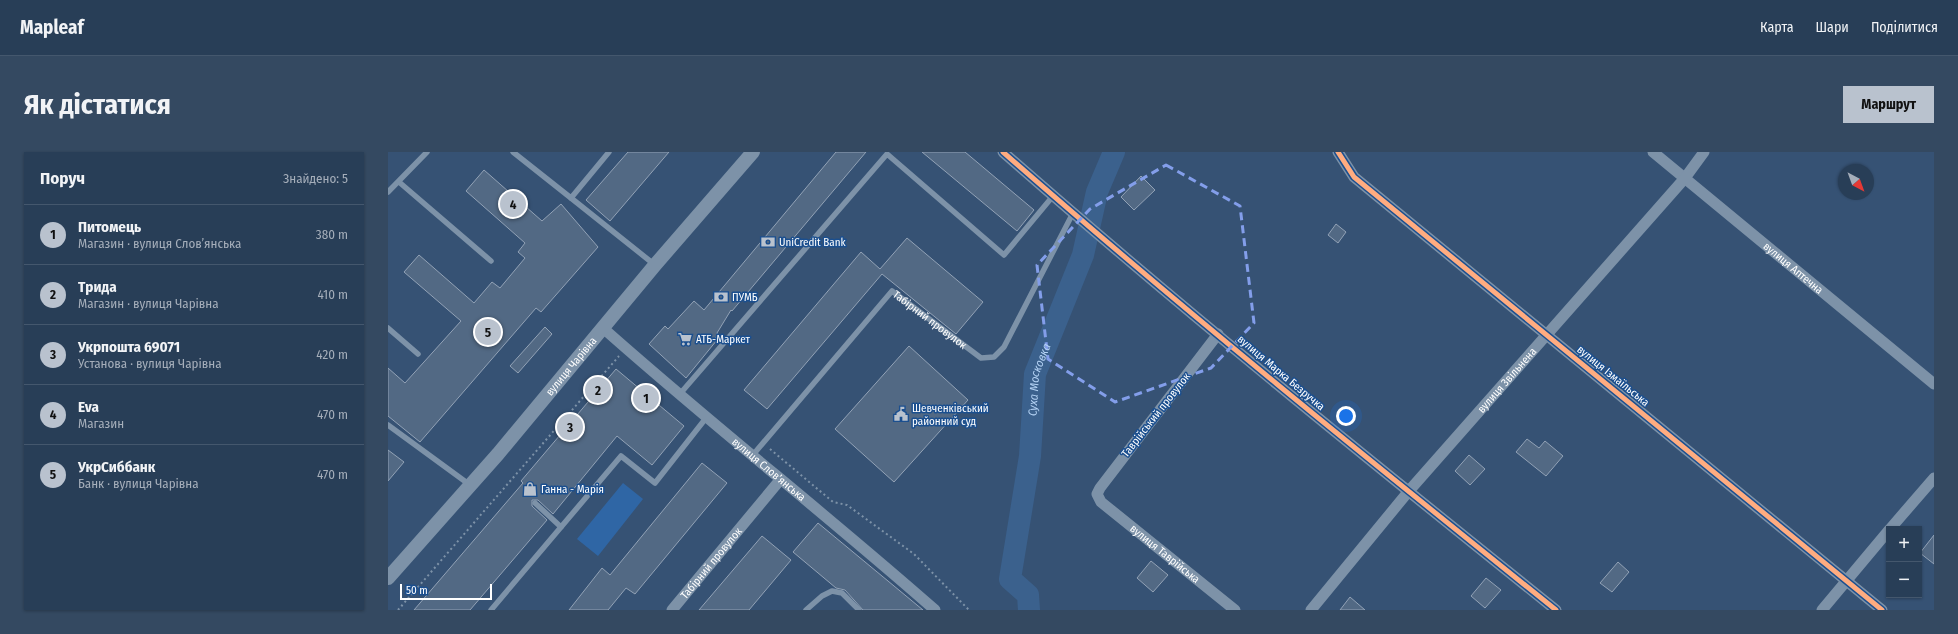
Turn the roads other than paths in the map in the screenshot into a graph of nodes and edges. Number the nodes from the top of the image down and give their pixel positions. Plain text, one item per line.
1 (428, 152) edge
2 (513, 152) edge
3 (609, 152) edge
4 (753, 152) edge
5 (1003, 152) edge
6 (1338, 152) edge
7 (1653, 152) edge
8 (1704, 152) edge
9 (1684, 178) junction
10 (399, 182) junction
11 (388, 192) edge
12 (1053, 196) junction
13 (571, 198) junction
14 (1076, 216) junction
15 (491, 261) dead end
16 (655, 265) junction
17 (388, 328) edge
18 (603, 328) junction
19 (1218, 334) junction
20 (1545, 334) junction
21 (418, 354) dead end
22 (1934, 384) edge
23 (679, 395) junction
24 (706, 418) junction
25 (388, 425) edge
26 (752, 456) junction
27 (1934, 478) edge
28 (780, 480) junction
29 (470, 485) junction
30 (1408, 492) junction
31 (1098, 496) joint
32 (535, 503) dead end
33 (1892, 526) edge
34 (561, 527) junction
35 (1886, 533) edge
36 (388, 578) edge
37 (1846, 580) junction
38 (491, 610) edge
39 (672, 610) edge
40 (806, 610) edge
41 (859, 610) edge
42 (935, 610) edge
43 (1235, 610) edge
44 (1311, 610) edge
45 (1556, 610) edge
46 (1822, 610) edge
47 (1882, 610) edge

1 - 10 lane
2 - 13 lane
3 - 13 lane
4 - 16 street, вулиця Чарівна
5 - 12 street
6 - 20 street, вулиця Ізмаїльська
7 - 9 street, вулиця Аптечна
8 - 9 street, вулиця Звільнена
9 - 20 street, вулиця Звільнена
9 - 22 street, вулиця Аптечна
10 - 11 lane
10 - 15 lane
12 - 14 street
12 - 23 lane
13 - 16 lane
14 - 19 street, вулиця Марка Безручка
14 - 26 lane, Табірний провулок
16 - 18 street, вулиця Чарівна
17 - 21 lane
18 - 23 street, вулиця Слов’янська
18 - 29 street, вулиця Чарівна
19 - 30 street, вулиця Марка Безручка
19 - 31 street, Таврійський провулок
20 - 30 street, вулиця Звільнена
20 - 37 street, вулиця Ізмаїльська
23 - 24 street, вулиця Слов’янська
24 - 26 street, вулиця Слов’янська
24 - 34 lane
25 - 29 lane
26 - 28 street, вулиця Слов’янська
27 - 33 street
28 - 39 street, Табірний провулок
28 - 42 street, вулиця Слов’янська
29 - 36 street, вулиця Чарівна
30 - 44 street, вулиця Звільнена
30 - 45 street, вулиця Марка Безручка
31 - 43 street, вулиця Таврійська
32 - 34 lane
34 - 38 lane
35 - 37 street
37 - 46 street
37 - 47 street, вулиця Ізмаїльська
40 - 41 lane

